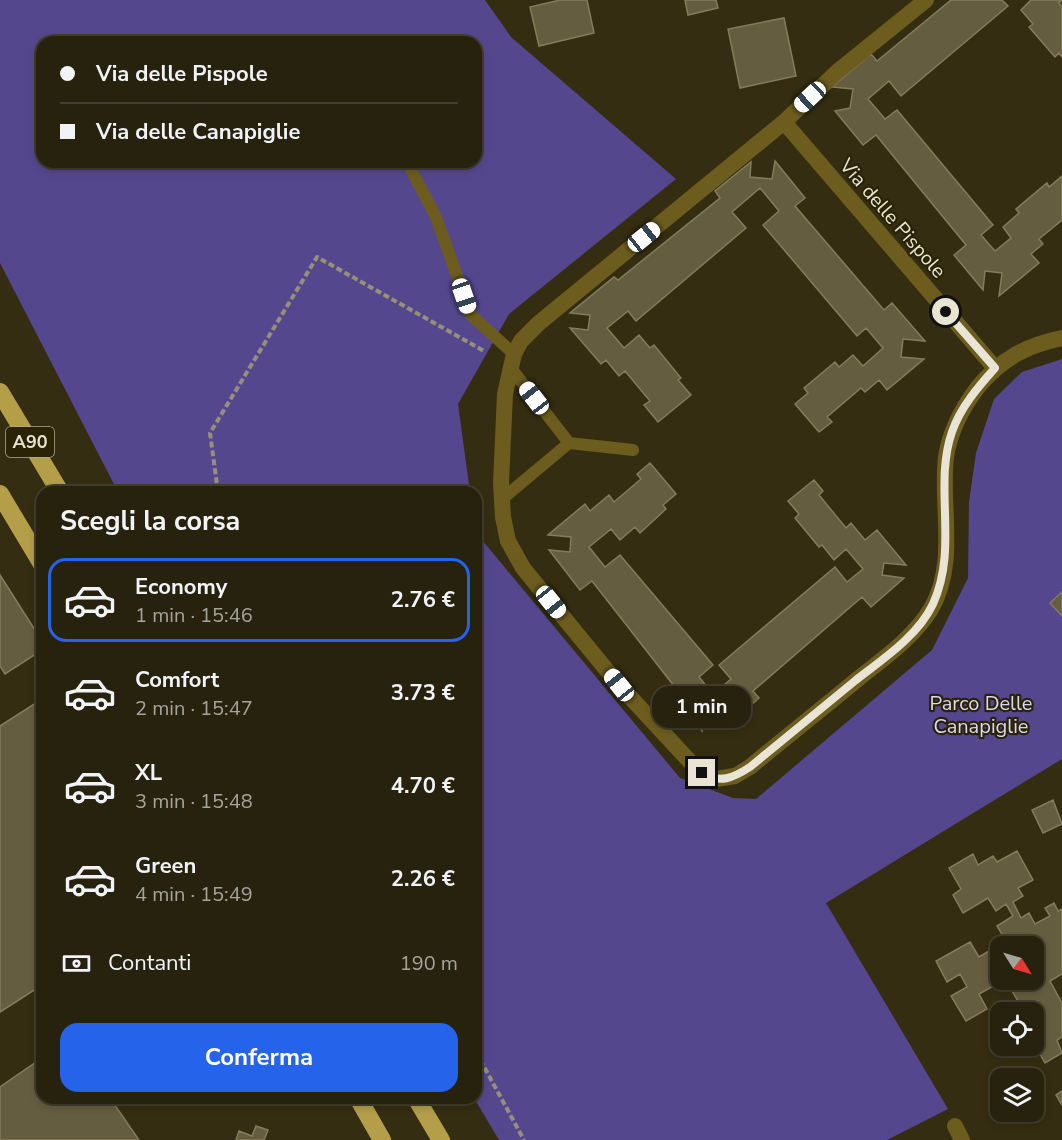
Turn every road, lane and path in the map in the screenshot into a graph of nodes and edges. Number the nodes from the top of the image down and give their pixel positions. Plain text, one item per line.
1 (926, 0) edge
2 (784, 122) junction
3 (410, 168) edge
4 (1062, 338) edge
5 (512, 360) junction
6 (995, 368) junction
7 (0, 392) edge
8 (569, 443) junction
9 (633, 450) dead end
10 (56, 486) edge
11 (217, 486) edge
12 (0, 494) edge
13 (501, 500) junction
14 (36, 554) edge
15 (482, 1063) edge
16 (361, 1104) edge
17 (420, 1104) edge
18 (382, 1140) edge
19 (441, 1140) edge
20 (524, 1140) edge

1 - 2 street
2 - 5 street
2 - 6 street, Via delle Pispole
3 - 5 lane
4 - 6 street
5 - 8 lane
5 - 11 path
5 - 13 street
6 - 13 street
7 - 10 highway, A90
8 - 9 lane
8 - 13 lane
12 - 14 highway
15 - 20 path
16 - 18 highway
17 - 19 highway

